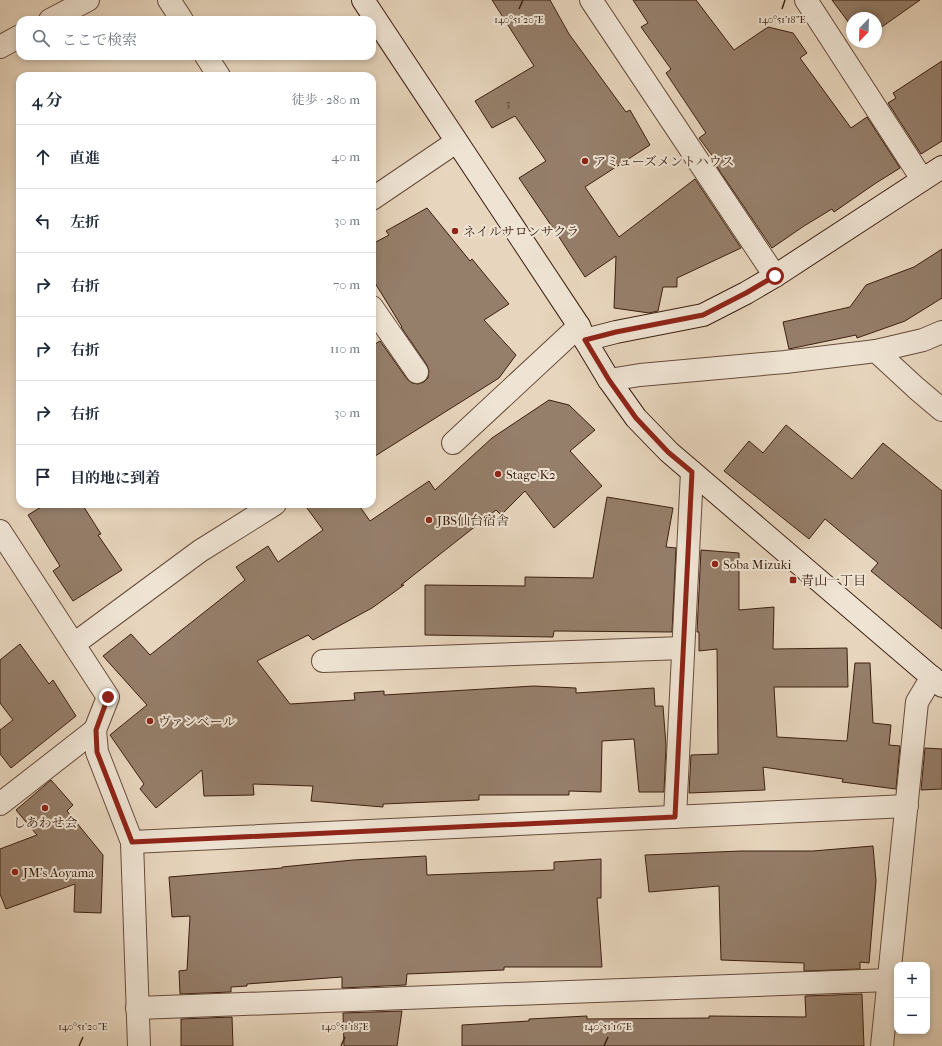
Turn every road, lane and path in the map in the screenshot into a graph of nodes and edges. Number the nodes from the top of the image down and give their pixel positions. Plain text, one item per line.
1 (88, 0) edge
2 (169, 0) edge
3 (363, 0) edge
4 (591, 0) edge
5 (806, 0) edge
6 (58, 16) edge
7 (179, 16) edge
8 (373, 16) edge
9 (376, 20) edge
10 (16, 38) edge
11 (0, 47) edge
12 (209, 60) edge
13 (216, 72) edge
14 (456, 142) junction
15 (942, 167) edge
16 (922, 179) junction
17 (376, 196) edge
18 (775, 276) junction
19 (376, 313) edge
20 (942, 332) edge
21 (582, 333) junction
22 (876, 351) junction
23 (417, 372) dead end
24 (609, 380) junction
25 (942, 410) edge
26 (453, 443) dead end
27 (692, 472) junction
28 (269, 508) edge
29 (0, 531) edge
30 (74, 644) junction
31 (683, 648) junction
32 (323, 661) dead end
33 (937, 681) edge
34 (96, 730) junction
35 (0, 804) edge
36 (907, 806) junction
37 (675, 817) junction
38 (132, 842) junction
39 (889, 980) junction
40 (137, 1008) junction
41 (139, 1046) edge
42 (882, 1046) edge

1 - 6 street
2 - 7 street
3 - 8 street
4 - 18 street
5 - 16 street
9 - 14 street
10 - 11 street
12 - 13 street
14 - 17 street
14 - 21 street
15 - 16 street
16 - 18 street
18 - 21 street
19 - 23 street
20 - 22 street
21 - 24 street
21 - 26 street
22 - 24 street
22 - 25 street
24 - 27 street
27 - 31 street
27 - 33 street
28 - 30 street
29 - 30 street
30 - 34 street
31 - 32 street
31 - 37 street
33 - 36 street
34 - 35 street
34 - 38 street
36 - 37 street
36 - 39 street
37 - 38 street
38 - 40 street
39 - 40 street
39 - 42 street
40 - 41 street

